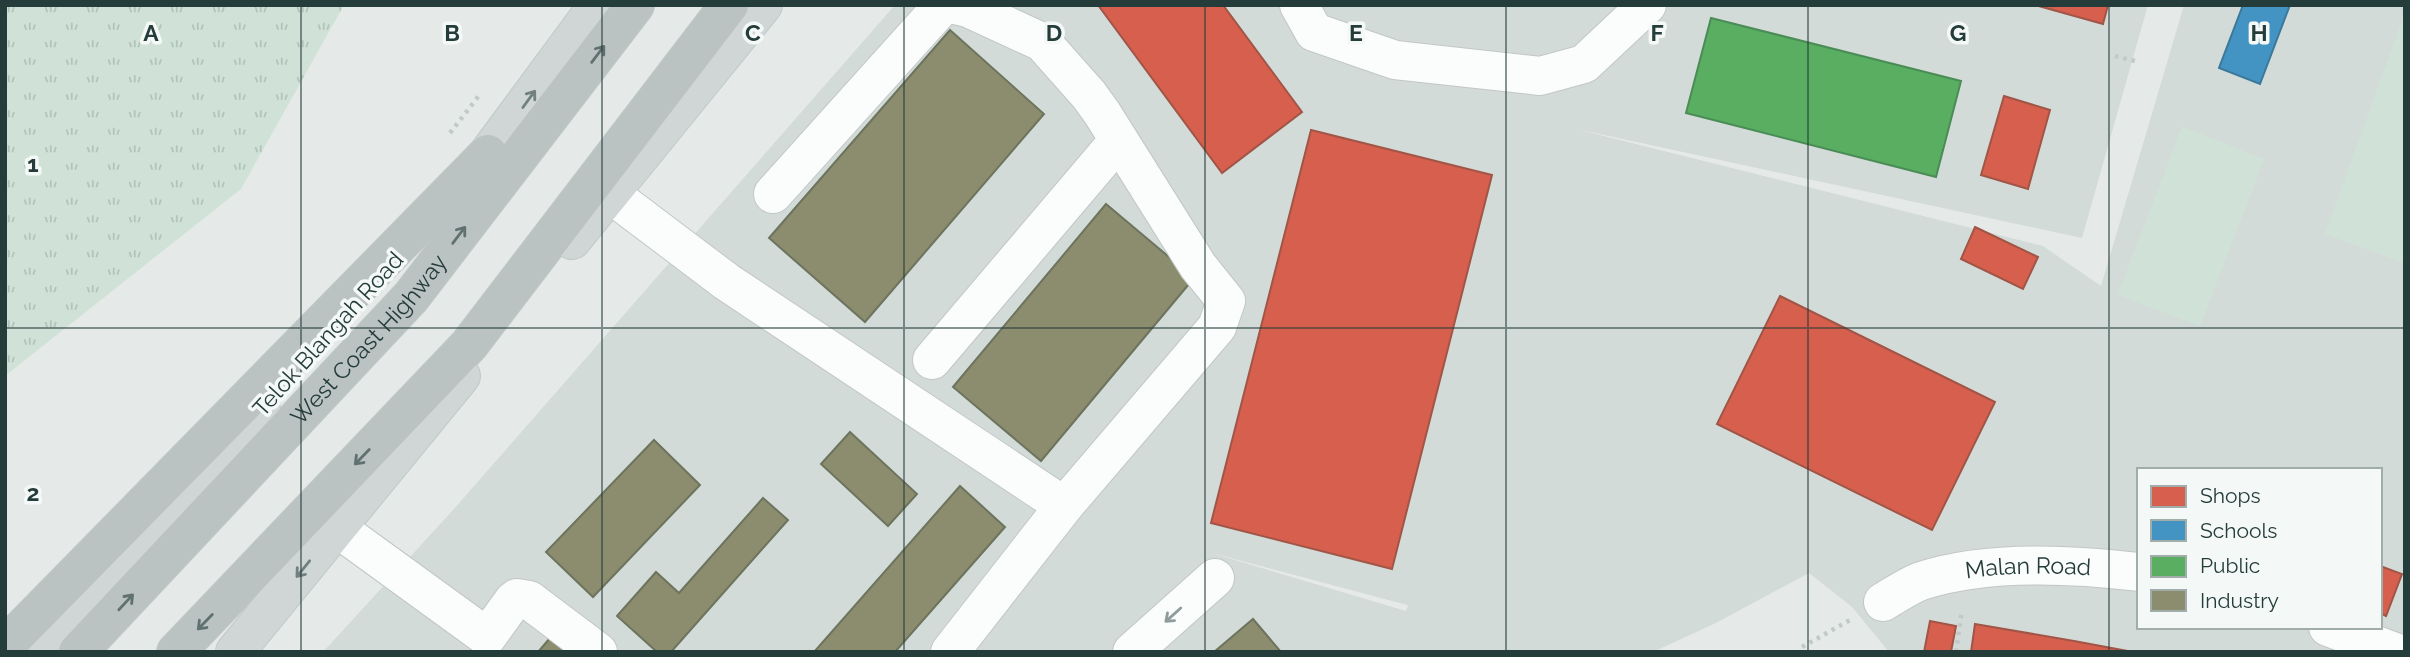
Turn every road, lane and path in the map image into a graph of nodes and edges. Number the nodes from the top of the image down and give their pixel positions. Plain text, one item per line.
1 (598, 5) edge
2 (635, 5) edge
3 (729, 5) edge
4 (762, 5) edge
5 (943, 5) edge
6 (955, 5) edge
7 (1299, 5) edge
8 (1647, 5) edge
9 (2115, 56) dead end
10 (2136, 61) dead end
11 (1118, 141) junction
12 (488, 154) junction
13 (609, 193) junction
14 (773, 194) dead end
15 (932, 360) dead end
16 (1064, 506) junction
17 (337, 527) junction
18 (2137, 572) edge
19 (1215, 578) dead end
20 (1883, 602) joint
21 (2333, 629) edge
22 (480, 644) edge
23 (5, 646) edge
24 (1802, 647) dead end
25 (43, 652) edge
26 (79, 652) edge
27 (176, 652) edge
28 (236, 652) edge
29 (598, 652) edge
30 (950, 652) edge
31 (1132, 652) edge
32 (2395, 652) edge

12 -> 1 main road, Telok Blangah Road
26 -> 2 highway, West Coast Highway
3 -> 27 highway
4 - 13 main road
5 - 14 street
6 - 11 street
7 - 8 street
9 - 10 path
11 - 15 street
11 - 16 street
12 - 23 highway
12 - 25 main road, Telok Blangah Road
13 - 16 street
13 - 17 main road
16 - 30 street
17 - 22 street
17 -> 28 main road
18 - 20 street, Malan Road
19 -> 31 street
20 - 24 path
21 - 32 street
22 - 29 street

